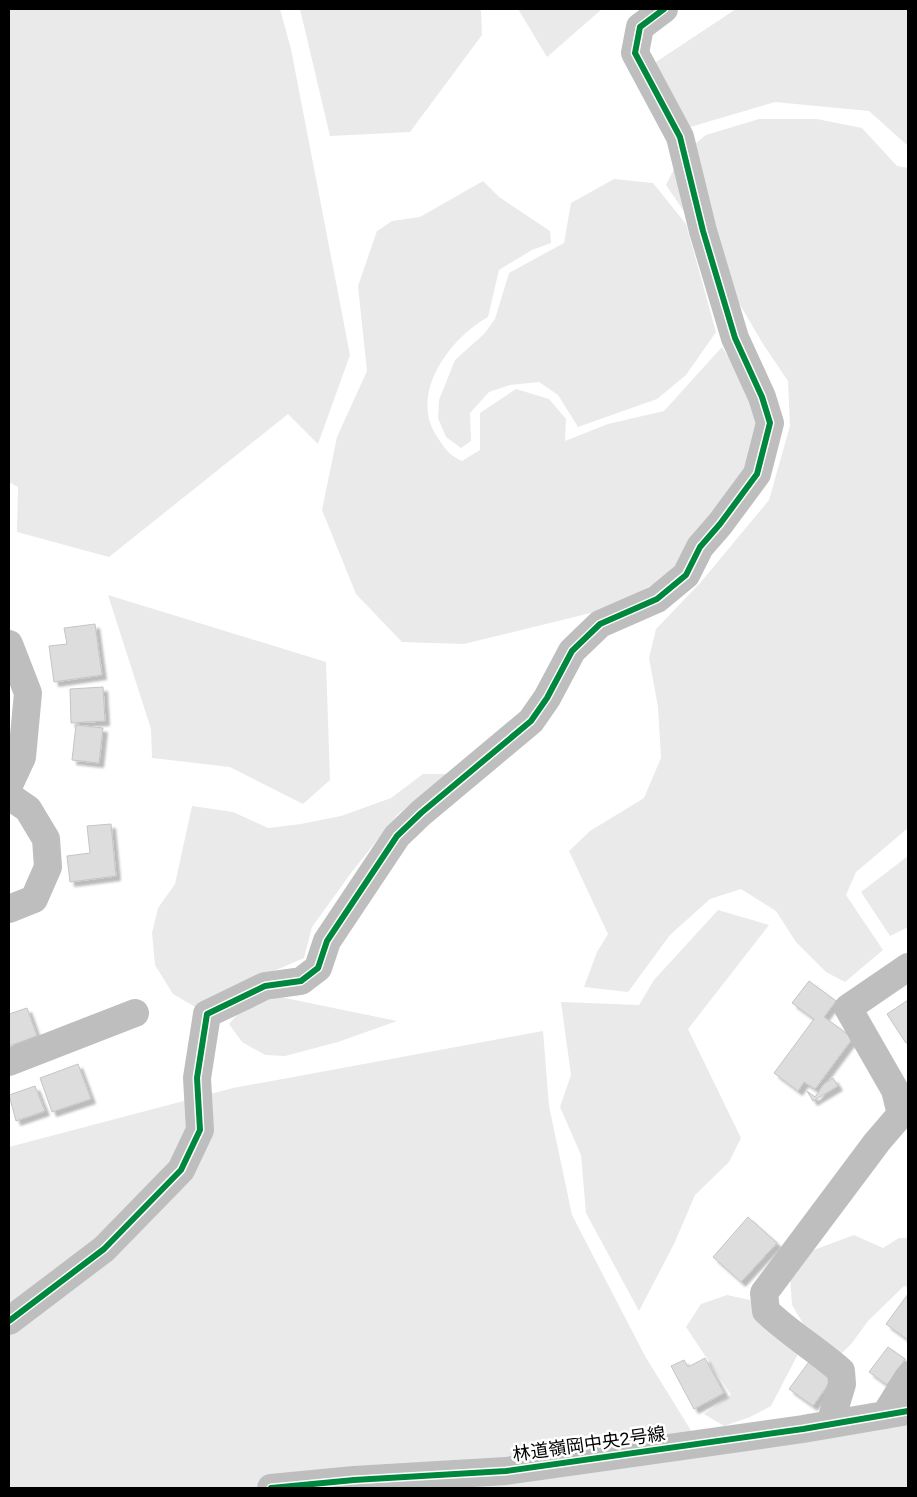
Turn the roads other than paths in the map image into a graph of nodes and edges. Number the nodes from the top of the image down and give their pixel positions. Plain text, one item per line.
1 (664, 9) edge
2 (9, 644) edge
3 (9, 785) edge
4 (9, 796) edge
5 (9, 909) edge
6 (908, 967) edge
7 (134, 1013) dead end
8 (9, 1062) edge
9 (9, 1321) edge
10 (908, 1378) edge
11 (897, 1413) edge
12 (830, 1424) junction
13 (271, 1488) edge

1 - 9 street
2 - 3 street
4 - 5 street
6 - 12 street
7 - 8 street
10 - 11 street
11 - 12 street, 林道嶺岡中央2号線
12 - 13 street, 林道嶺岡中央2号線

